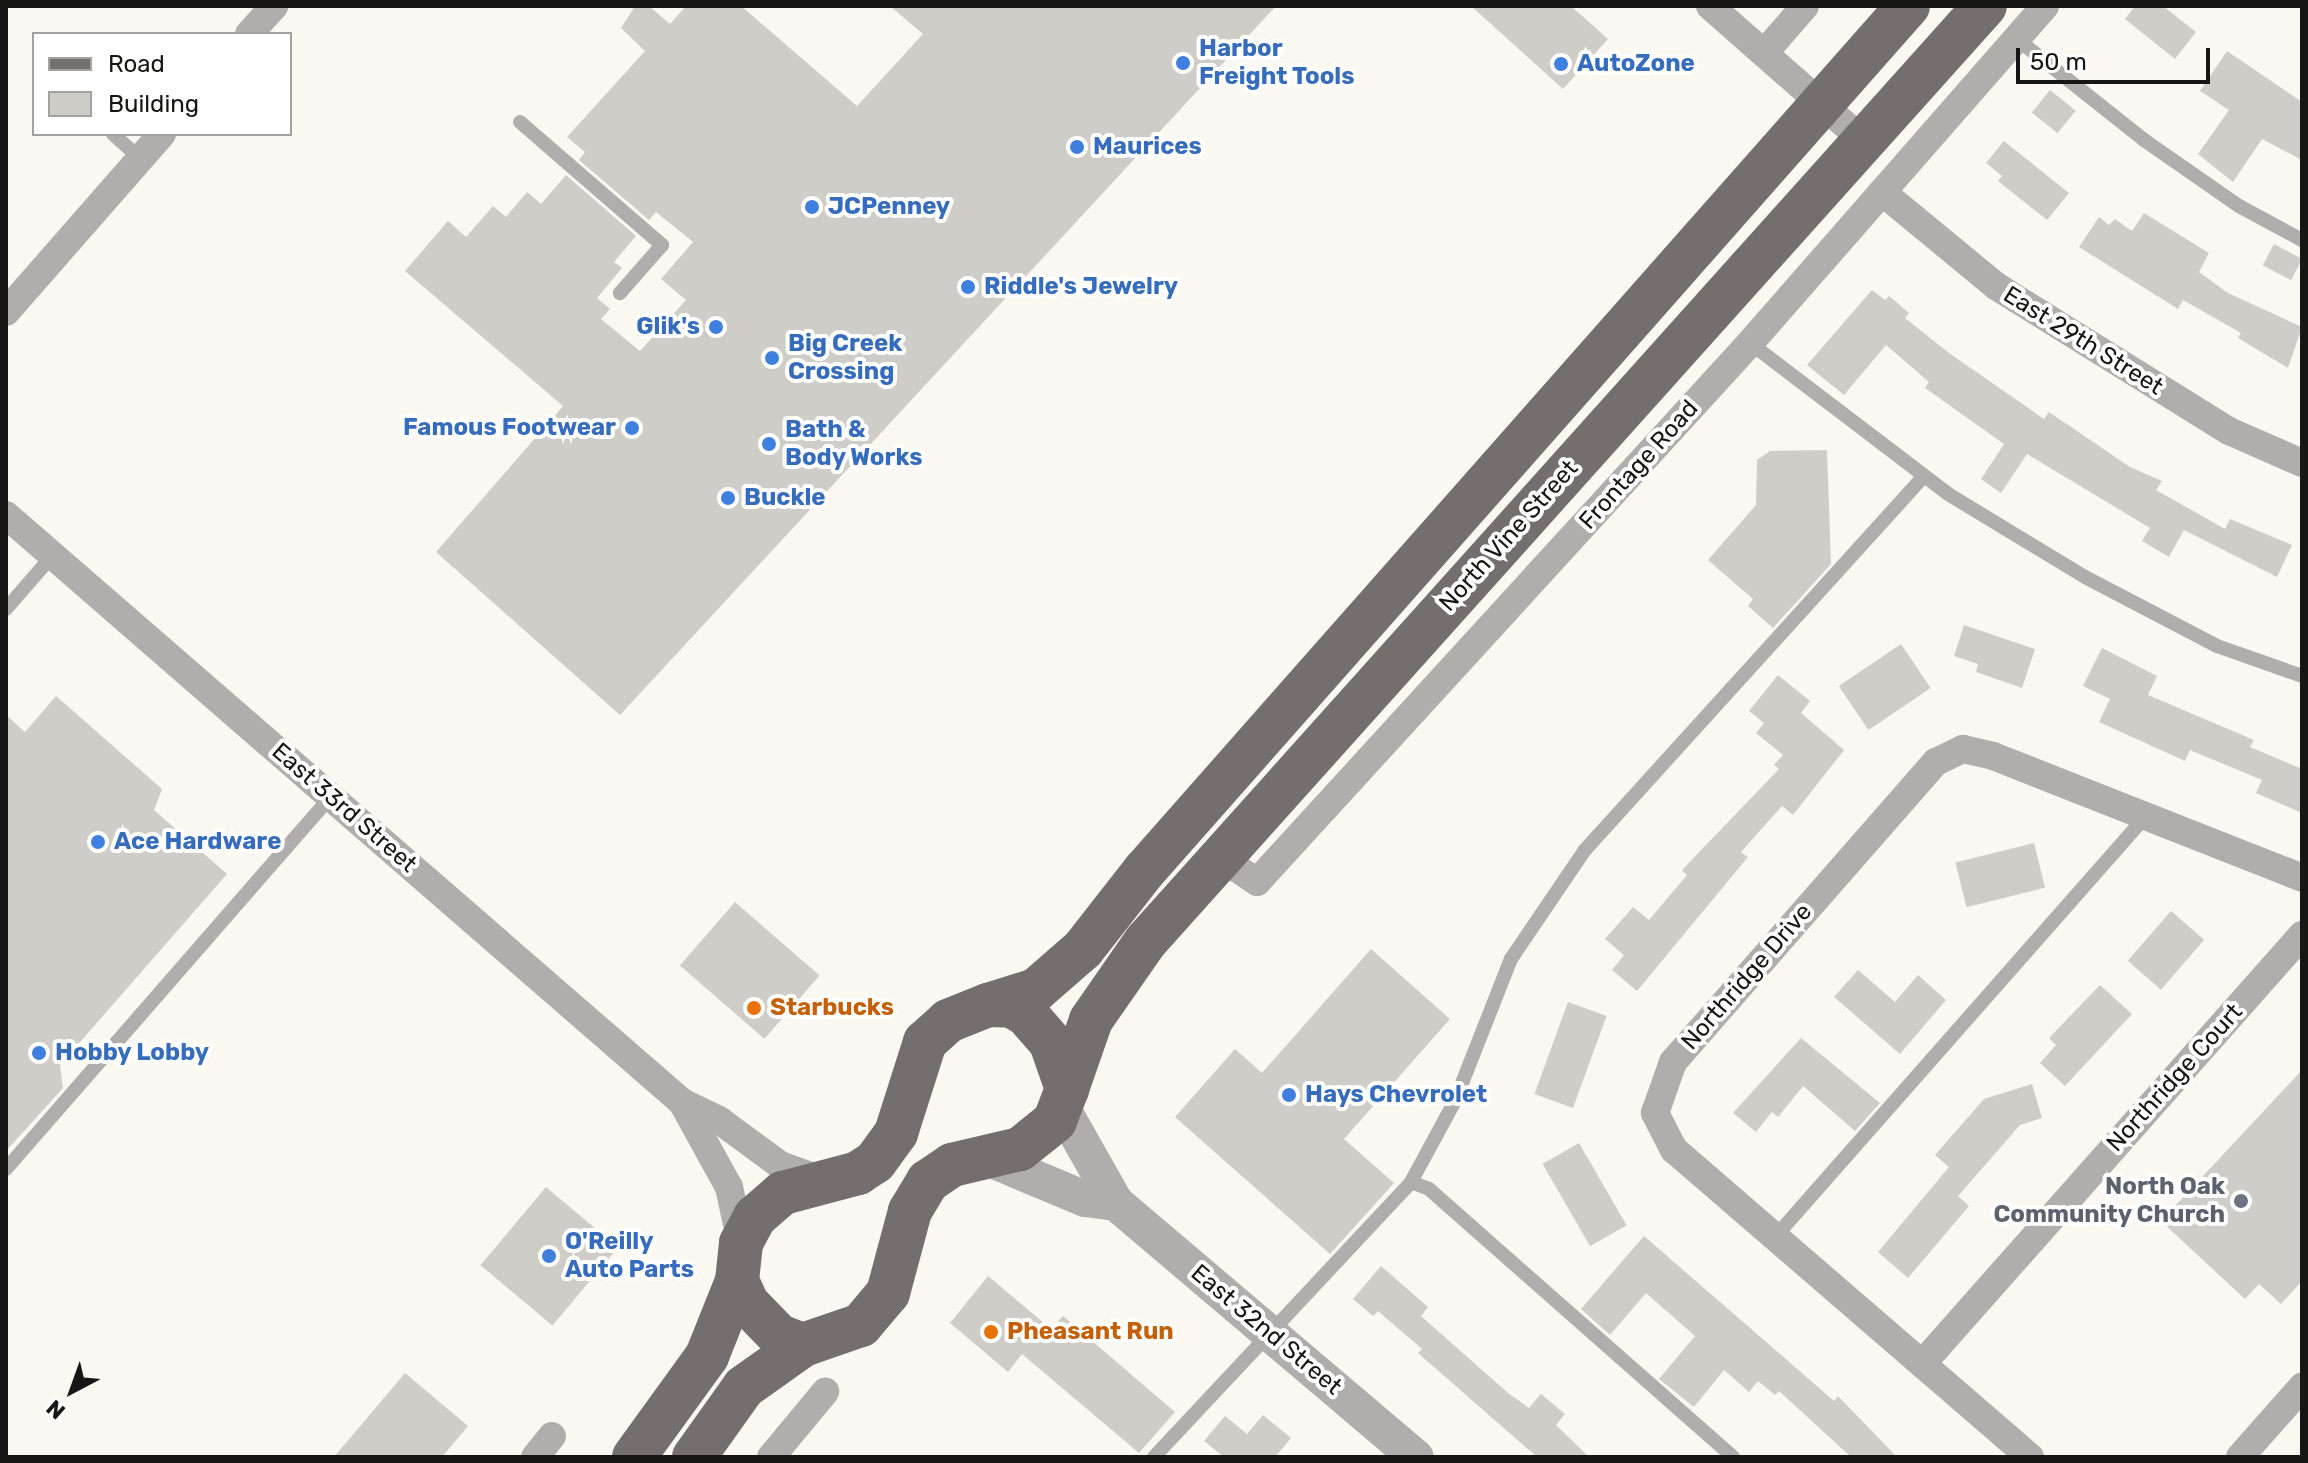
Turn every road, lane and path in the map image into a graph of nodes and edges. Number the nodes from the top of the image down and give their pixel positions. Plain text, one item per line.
1 (274, 6) edge
2 (1710, 6) edge
3 (1805, 6) edge
4 (1908, 6) edge
5 (1985, 6) edge
6 (2045, 6) edge
7 (251, 32) edge
8 (2017, 39) junction
9 (1765, 52) junction
10 (1822, 104) junction
11 (520, 122) dead end
12 (115, 136) edge
13 (160, 136) edge
14 (1866, 143) junction
15 (140, 158) junction
16 (1882, 192) junction
17 (2302, 240) edge
18 (620, 293) dead end
19 (6, 312) edge
20 (1750, 343) junction
21 (2302, 463) edge
22 (1924, 476) junction
23 (6, 515) edge
24 (52, 556) junction
25 (6, 609) edge
26 (2302, 676) edge
27 (331, 797) junction
28 (2146, 816) junction
29 (1219, 856) junction
30 (2302, 878) edge
31 (2302, 935) edge
32 (988, 1005) junction
33 (1065, 1098) junction
34 (682, 1102) junction
35 (987, 1158) junction
36 (6, 1169) edge
37 (822, 1180) junction
38 (1411, 1182) junction
39 (1116, 1203) junction
40 (1775, 1237) junction
41 (739, 1262) junction
42 (1268, 1332) junction
43 (803, 1345) junction
44 (1922, 1364) junction
45 (2302, 1387) edge
46 (825, 1392) dead end
47 (634, 1457) edge
48 (694, 1457) edge
49 (771, 1457) edge
50 (1154, 1457) edge
51 (1416, 1457) edge
52 (1733, 1457) edge
53 (2030, 1457) edge
54 (2240, 1457) edge

1 - 7 street
2 - 9 street
3 - 9 street
4 - 10 main road, North Vine Street
5 - 14 main road, North Vine Street
6 - 8 street, Frontage Road
8 - 16 street, Frontage Road
8 - 17 lane
9 - 10 street
10 - 14 street
10 - 32 main road, North Vine Street
11 - 18 lane
12 - 15 lane
13 - 15 street
14 - 29 main road, North Vine Street
15 - 19 street
16 - 20 street, Frontage Road
16 - 21 street, East 29th Street
20 - 22 lane
20 - 29 street, Frontage Road
22 - 26 lane
22 - 38 lane
23 - 24 street, East 33rd Street
24 - 25 lane
24 - 27 street, East 33rd Street
27 - 34 street, East 33rd Street
27 - 36 lane
28 - 30 street, Northridge Drive
28 - 40 lane
28 - 40 street, Northridge Drive
29 - 33 main road, North Vine Street
31 - 44 street, Northridge Court
32 - 33 main road
32 - 37 main road, North Vine Street
33 - 35 main road, North Vine Street
33 - 39 street, East 32nd Street
34 - 37 street, East 33rd Street
34 - 41 street, East 33rd Street
35 - 39 street, East 32nd Street
35 - 43 main road, North Vine Street
37 - 41 main road, North Vine Street
38 - 42 lane
38 - 52 lane
39 - 42 street, East 32nd Street
40 - 44 street, Northridge Drive
41 - 43 main road
41 - 47 main road
42 - 50 lane
42 - 51 street, East 32nd Street
43 - 48 main road
44 - 53 street, Northridge Drive
45 - 54 street
46 - 49 street

